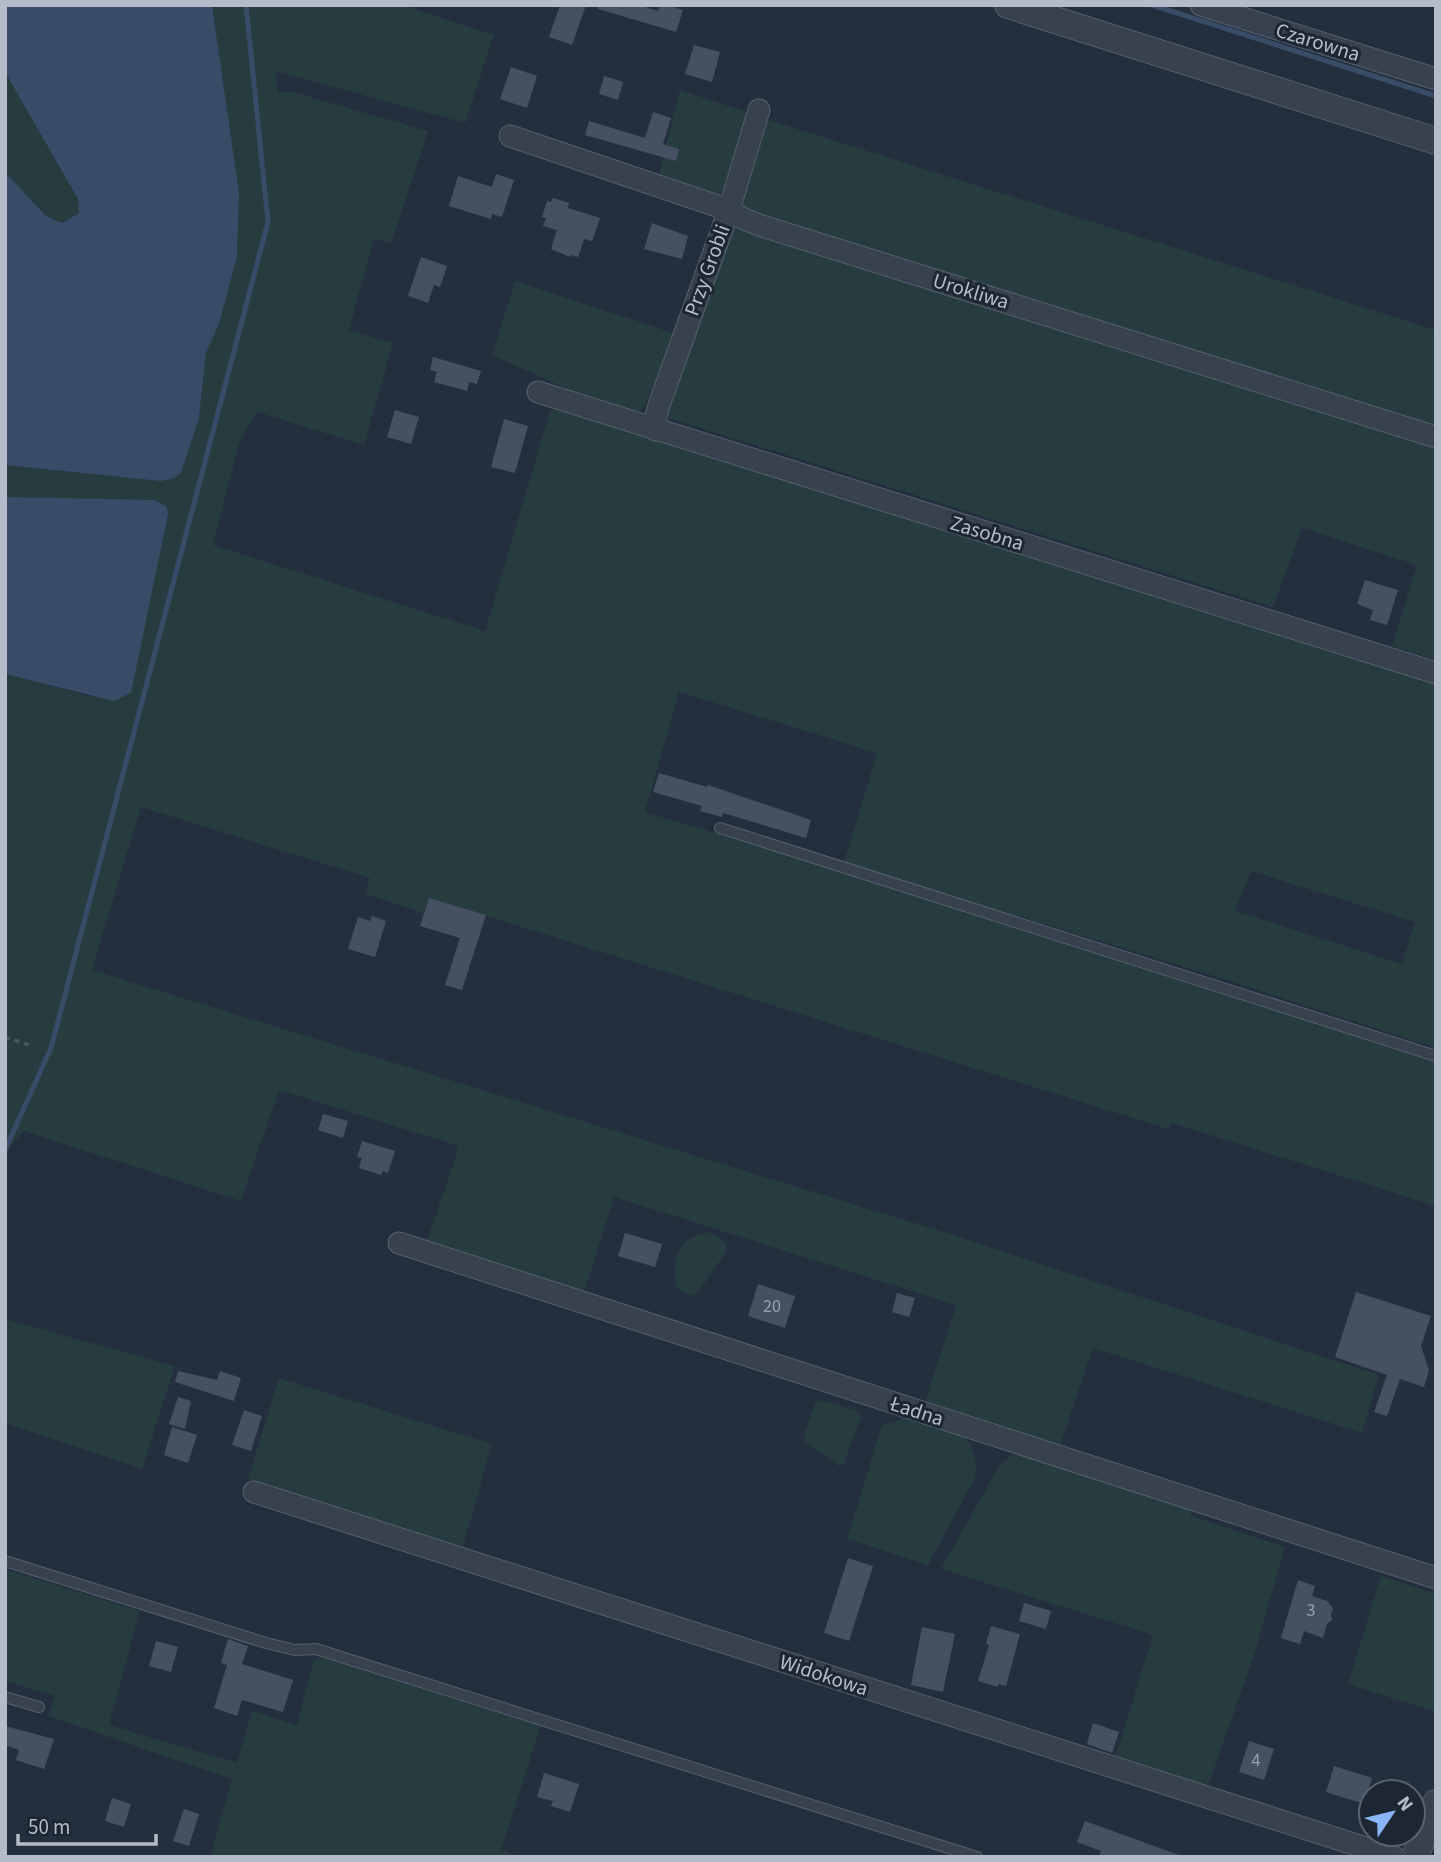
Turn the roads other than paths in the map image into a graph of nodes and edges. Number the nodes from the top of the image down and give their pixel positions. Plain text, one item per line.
1 (1009, 5) edge
2 (1201, 5) edge
3 (1436, 79) edge
4 (759, 110) dead end
5 (510, 136) dead end
6 (1436, 141) edge
7 (729, 210) junction
8 (538, 392) dead end
9 (656, 430) junction
10 (1436, 436) edge
11 (1436, 673) edge
12 (720, 828) dead end
13 (1436, 1056) edge
14 (399, 1243) dead end
15 (254, 1492) dead end
16 (5, 1561) edge
17 (1436, 1578) edge
18 (5, 1697) edge
19 (39, 1707) dead end
20 (1436, 1803) edge
21 (976, 1857) edge
22 (1394, 1857) edge
23 (1416, 1857) edge

1 - 6 street
2 - 3 street, Czarowna
4 - 7 street, Przy Grobli
5 - 7 street, Urokliwa
7 - 9 street, Przy Grobli
7 - 10 street, Urokliwa
8 - 9 street, Zasobna
9 - 11 street, Zasobna
12 - 13 lane
14 - 17 street, Ładna
15 - 22 street, Widokowa
16 - 21 lane
18 - 19 lane
20 - 23 street

